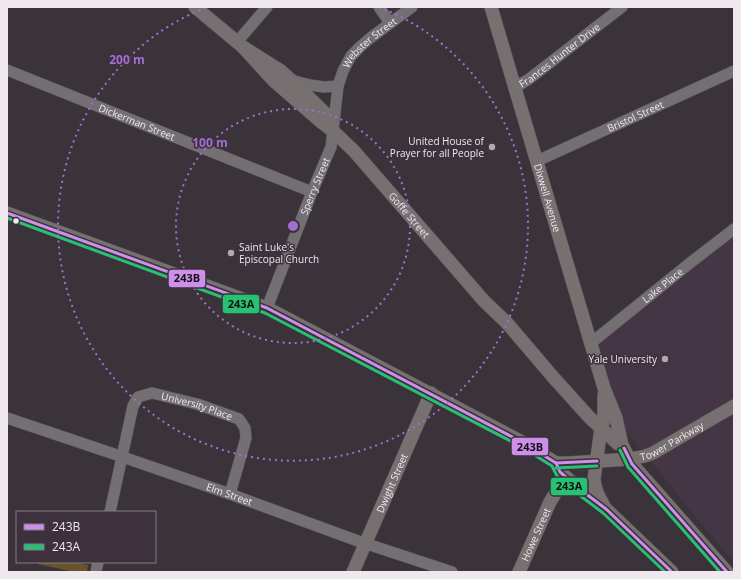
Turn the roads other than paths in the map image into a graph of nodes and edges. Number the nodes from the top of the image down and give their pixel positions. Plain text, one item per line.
1 (195, 7) edge
2 (267, 7) edge
3 (379, 7) edge
4 (412, 7) edge
5 (491, 7) edge
6 (622, 7) edge
7 (390, 23) junction
8 (240, 45) junction
9 (7, 70) edge
10 (734, 71) edge
11 (291, 80) junction
12 (338, 86) junction
13 (514, 88) junction
14 (333, 131) junction
15 (537, 161) junction
16 (312, 192) junction
17 (7, 213) edge
18 (734, 229) edge
19 (267, 308) junction
20 (591, 343) junction
21 (604, 388) junction
22 (431, 393) junction
23 (734, 406) edge
24 (7, 418) edge
25 (602, 428) junction
26 (626, 451) junction
27 (122, 456) junction
28 (597, 461) junction
29 (556, 463) junction
30 (567, 478) junction
31 (230, 494) junction
32 (606, 509) junction
33 (110, 511) edge
34 (366, 543) junction
35 (353, 572) edge
36 (452, 572) edge
37 (519, 572) edge
38 (672, 572) edge
39 (727, 572) edge

1 - 8 main road, Goffe Street
2 - 8 street
3 - 7 street
4 - 7 street, Webster Street
5 - 13 main road, Dixwell Avenue
6 - 13 street, Frances Hunter Drive
7 - 12 street, Webster Street
8 - 11 main road, Goffe Street
8 - 14 main road, Goffe Street
9 - 16 street, Dickerman Street
10 - 15 street, Bristol Street
11 - 12 street
11 - 14 main road, Goffe Street
12 - 14 street, Webster Street
13 - 15 main road, Dixwell Avenue
14 - 16 street, Sperry Street
14 - 25 main road, Goffe Street
15 - 20 main road, Dixwell Avenue
16 - 19 street, Sperry Street
17 - 19 main road
18 - 20 street, Lake Place
19 - 22 main road
20 - 21 main road, Dixwell Avenue
21 - 25 main road, Dixwell Avenue
21 - 26 main road, Dixwell Avenue
22 - 29 main road
22 - 34 main road, Dwight Street
23 - 26 main road, Tower Parkway
24 - 27 street, Elm Street
25 - 26 main road, Goffe Street
25 - 28 main road, Dixwell Avenue
26 - 28 main road, Tower Parkway
26 - 39 main road
27 - 31 street, Elm Street
27 - 31 street, University Place
27 - 33 street
28 - 29 main road, Tower Parkway
28 - 32 main road, Dixwell Avenue
29 - 30 main road
30 - 32 main road
30 - 37 main road, Howe Street
31 - 34 street, Elm Street
32 - 38 main road
34 - 35 main road, Dwight Street
34 - 36 street, Elm Street

